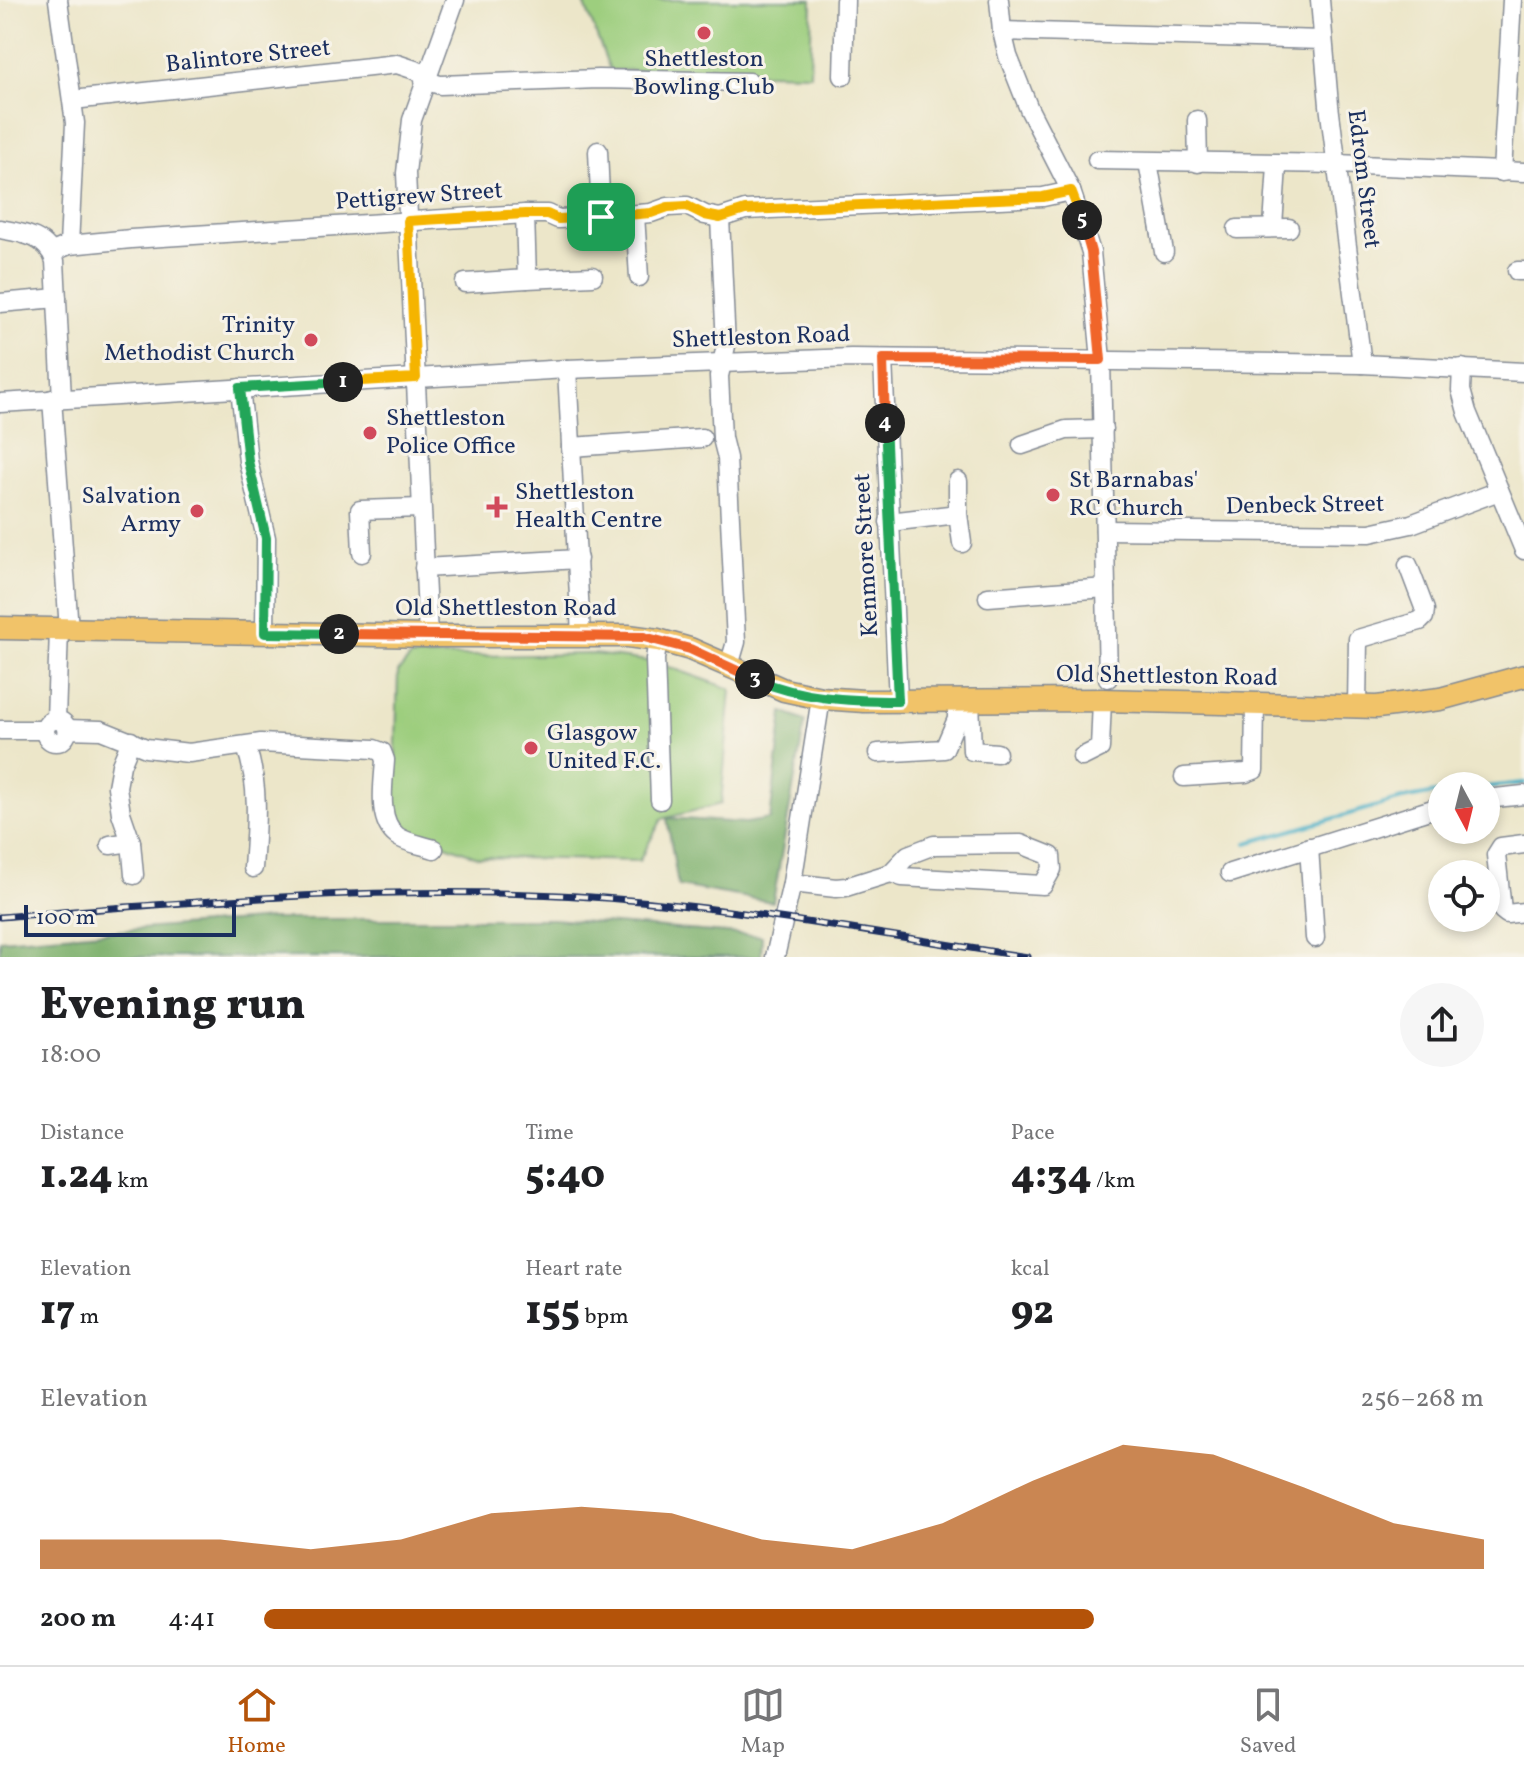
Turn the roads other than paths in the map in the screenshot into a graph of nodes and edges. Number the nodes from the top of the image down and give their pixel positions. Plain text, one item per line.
1 (58, 0) edge
2 (455, 0) edge
3 (845, 0) edge
4 (999, 0) edge
5 (1320, 0) edge
6 (1512, 0) edge
7 (1002, 31) junction
8 (1323, 40) junction
9 (843, 76) dead end
10 (426, 77) junction
11 (750, 82) dead end
12 (73, 100) junction
13 (1197, 120) dead end
14 (598, 151) dead end
15 (1097, 160) dead end
16 (1148, 162) junction
17 (1198, 163) junction
18 (1337, 164) junction
19 (1277, 165) junction
20 (1502, 172) junction
21 (1524, 172) edge
22 (1071, 191) junction
23 (525, 214) junction
24 (635, 215) junction
25 (601, 217) junction
26 (720, 218) junction
27 (408, 221) junction
28 (0, 229) edge
29 (1237, 229) dead end
30 (61, 249) junction
31 (1164, 252) dead end
32 (593, 276) dead end
33 (639, 277) dead end
34 (527, 279) junction
35 (465, 283) dead end
36 (57, 298) junction
37 (0, 303) edge
38 (883, 359) junction
39 (1101, 360) junction
40 (722, 363) junction
41 (1362, 364) junction
42 (1462, 368) junction
43 (567, 369) junction
44 (1524, 372) edge
45 (416, 378) junction
46 (240, 388) junction
47 (57, 399) junction
48 (0, 403) edge
49 (1103, 429) junction
50 (702, 438) dead end
51 (1022, 445) dead end
52 (571, 447) junction
53 (958, 481) dead end
54 (1499, 491) junction
55 (421, 508) junction
56 (958, 514) junction
57 (889, 522) junction
58 (1105, 530) junction
59 (962, 543) dead end
60 (1524, 550) edge
61 (362, 553) dead end
62 (578, 559) junction
63 (1408, 565) dead end
64 (424, 568) junction
65 (1106, 588) junction
66 (988, 597) dead end
67 (0, 628) edge
68 (64, 629) junction
69 (265, 633) junction
70 (581, 635) junction
71 (428, 636) junction
72 (658, 640) junction
73 (729, 666) junction
74 (1524, 676) edge
75 (1105, 689) junction
76 (821, 698) junction
77 (964, 700) junction
78 (898, 701) junction
79 (1255, 704) junction
80 (1357, 707) junction
81 (56, 726) junction
82 (0, 730) edge
83 (131, 741) junction
84 (246, 747) junction
85 (878, 753) dead end
86 (997, 753) dead end
87 (1082, 757) dead end
88 (1184, 777) dead end
89 (1524, 795) edge
90 (1500, 798) edge
91 (660, 800) dead end
92 (1428, 810) edge
93 (131, 842) junction
94 (1524, 844) edge
95 (110, 845) dead end
96 (1309, 847) junction
97 (434, 849) dead end
98 (253, 868) dead end
99 (891, 873) junction
100 (1230, 873) dead end
101 (134, 875) dead end
102 (792, 883) junction
103 (1524, 912) edge
104 (1315, 938) dead end
105 (775, 957) edge

1 - 12 street
2 - 10 street
3 - 9 street
4 - 7 street
5 - 8 street, Edrom Street
6 - 20 street
7 - 8 street
7 - 22 street
8 - 18 street, Edrom Street
10 - 11 street, Balintore Street
10 - 12 street, Balintore Street
10 - 27 street
12 - 30 street
13 - 17 street
14 - 25 street
15 - 16 street
16 - 17 street
16 - 31 street
17 - 19 street
18 - 19 street
18 - 20 street
18 - 41 street, Edrom Street
19 - 29 street
20 - 21 street
22 - 26 street, Pettigrew Street
22 - 39 street
23 - 25 street, Pettigrew Street
23 - 27 street, Pettigrew Street
23 - 34 street
24 - 25 street, Pettigrew Street
24 - 26 street, Pettigrew Street
24 - 33 street
26 - 40 street
27 - 30 street, Pettigrew Street
27 - 45 street
28 - 30 street
30 - 36 street
32 - 34 street
34 - 35 street
36 - 37 street
36 - 47 street
38 - 39 street, Shettleston Road
38 - 40 street, Shettleston Road
38 - 57 street, Kenmore Street
39 - 41 street, Shettleston Road
39 - 49 street
40 - 43 street, Shettleston Road
40 - 73 street
41 - 42 street, Shettleston Road
42 - 44 street, Shettleston Road
42 - 54 street
43 - 45 street, Shettleston Road
43 - 52 street
45 - 46 street, Shettleston Road
45 - 55 street
46 - 47 street, Shettleston Road
46 - 69 street
47 - 48 street, Shettleston Road
47 - 68 street
49 - 51 street
49 - 58 street
50 - 52 street
52 - 62 street
53 - 56 street
54 - 58 street, Denbeck Street
54 - 60 street
55 - 61 street
55 - 64 street
56 - 57 street
56 - 59 street
57 - 78 street, Kenmore Street
58 - 65 street
62 - 64 street
62 - 70 street
63 - 80 street
64 - 71 street
65 - 66 street
65 - 75 street
67 - 68 main road, Old Shettleston Road
68 - 69 main road, Old Shettleston Road
68 - 81 street
69 - 71 main road, Old Shettleston Road
70 - 71 main road, Old Shettleston Road
70 - 72 main road, Old Shettleston Road
72 - 73 main road, Old Shettleston Road
72 - 91 street
73 - 76 main road, Old Shettleston Road
74 - 80 main road, Old Shettleston Road
75 - 77 main road, Old Shettleston Road
75 - 79 main road, Old Shettleston Road
75 - 87 street
76 - 78 main road, Old Shettleston Road
76 - 102 street
77 - 78 main road, Old Shettleston Road
77 - 85 street
77 - 86 street
79 - 80 main road, Old Shettleston Road
79 - 88 street
81 - 82 street
81 - 83 street
83 - 84 street
83 - 93 street
84 - 97 street
84 - 98 street
89 - 90 street
92 - 96 street
93 - 95 street
93 - 101 street
94 - 103 street
96 - 100 street
96 - 104 street
99 - 99 street
99 - 102 street
102 - 105 street

